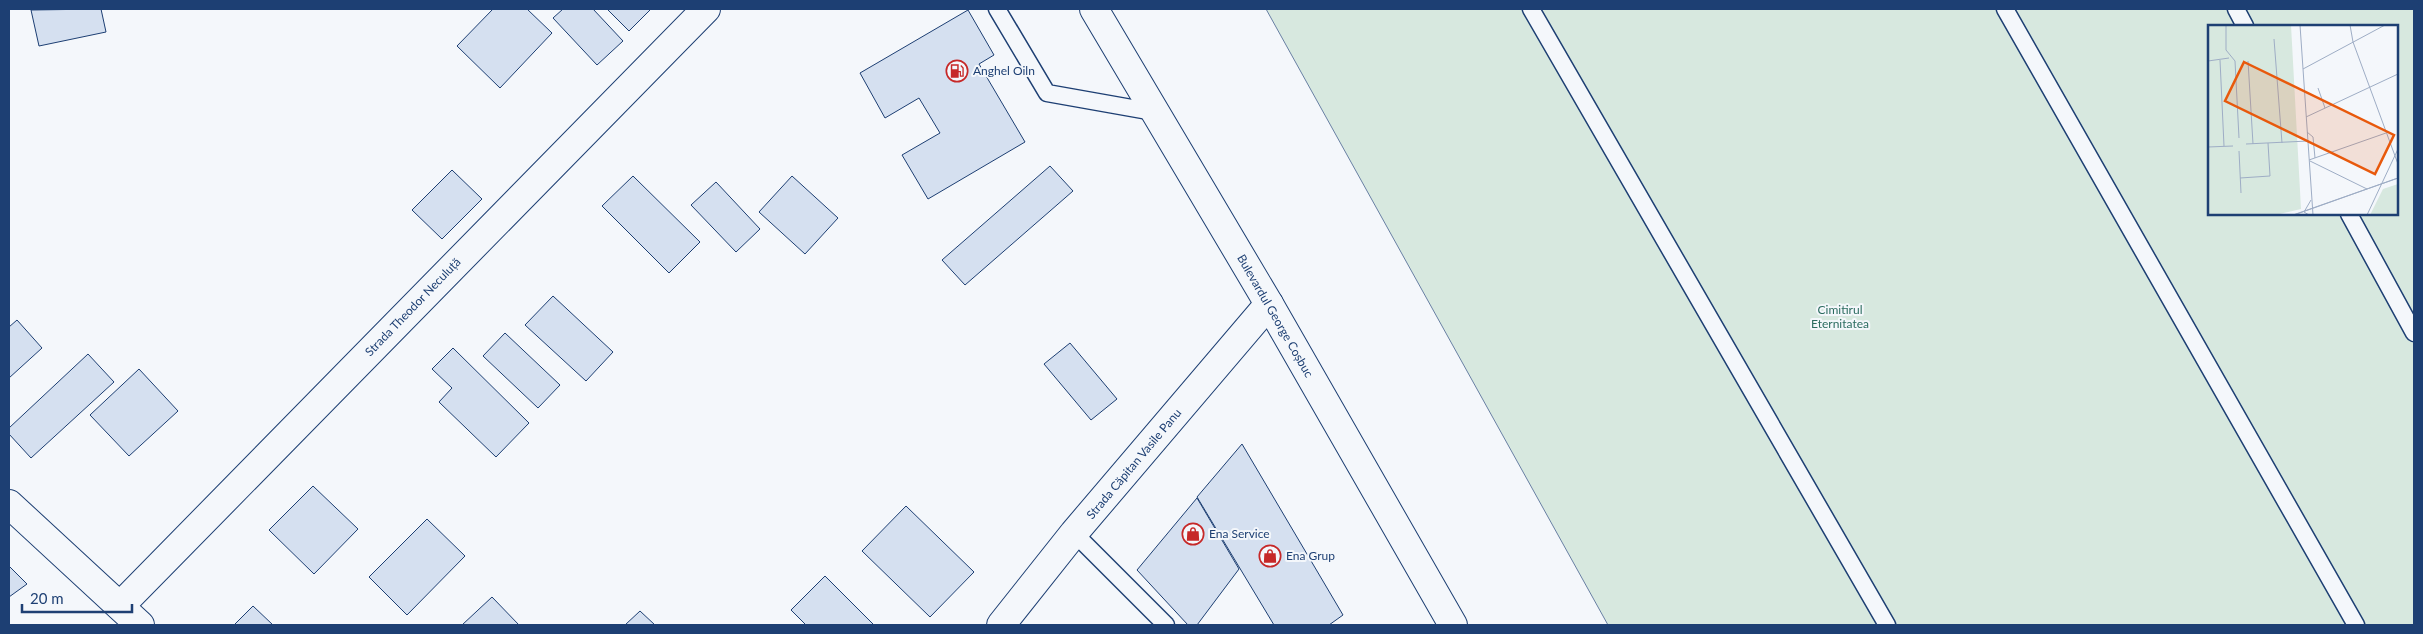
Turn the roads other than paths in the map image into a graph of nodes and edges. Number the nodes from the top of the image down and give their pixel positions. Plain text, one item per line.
1 (706, 9) edge
2 (997, 9) edge
3 (1094, 9) edge
4 (1530, 9) edge
5 (2005, 9) edge
6 (2236, 9) edge
7 (2244, 25) edge
8 (1154, 112) junction
9 (2350, 215) edge
10 (1269, 304) junction
11 (2414, 333) edge
12 (9, 504) edge
13 (1074, 533) junction
14 (120, 606) junction
15 (140, 625) edge
16 (1001, 625) edge
17 (1166, 625) edge
18 (1453, 625) edge
19 (1888, 625) edge
20 (2356, 625) edge

1 - 14 street, Strada Theodor Neculuță
2 - 8 lane
3 - 8 street, Bulevardul George Coșbuc
4 - 19 lane
5 - 20 lane
6 - 7 lane
8 - 10 street, Bulevardul George Coșbuc
9 - 11 lane
10 - 13 street, Strada Căpitan Vasile Panu
10 - 18 street, Bulevardul George Coșbuc
12 - 14 street
13 - 16 street, Strada Căpitan Vasile Panu
13 - 17 lane
14 - 15 street

